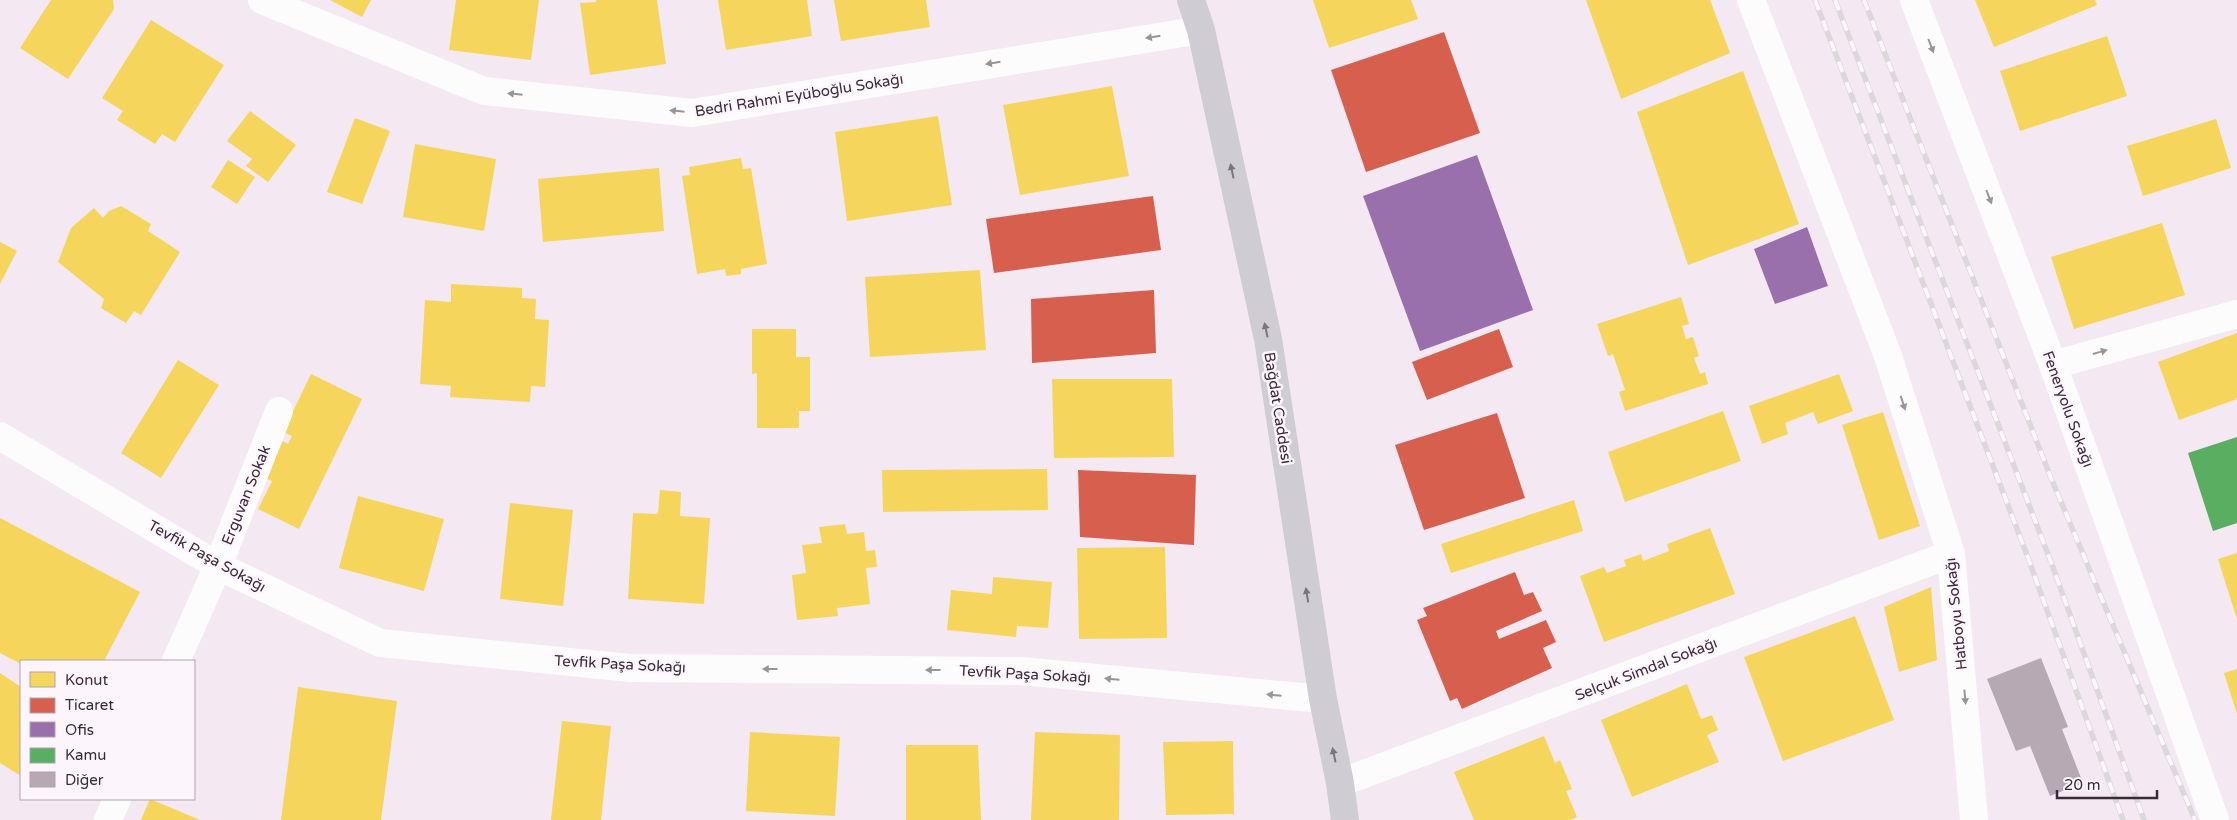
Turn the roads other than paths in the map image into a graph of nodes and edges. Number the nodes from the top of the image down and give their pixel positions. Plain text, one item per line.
1 (262, 0) edge
2 (1191, 0) edge
3 (1751, 0) edge
4 (1914, 0) edge
5 (1201, 30) junction
6 (2237, 314) edge
7 (2053, 365) junction
8 (280, 411) dead end
9 (0, 436) edge
10 (1951, 554) junction
11 (218, 566) junction
12 (176, 660) edge
13 (1323, 699) junction
14 (1340, 783) junction
15 (117, 800) edge
16 (108, 820) edge
17 (1345, 820) edge
18 (1974, 820) edge
19 (2215, 820) edge

5 -> 1 street, Bedri Rahmi Eyüboğlu Sokağı
2 - 5 main road, Bağdat Caddesi
3 -> 10 street, Hatboyu Sokağı
4 -> 7 street, Feneryolu Sokağı
13 -> 5 main road, Bağdat Caddesi
7 -> 6 street
7 - 19 street, Feneryolu Sokağı
8 - 11 street, Erguvan Sokak
9 - 11 street, Tevfik Paşa Sokağı
10 - 14 street, Selçuk Simdal Sokağı
10 -> 18 street, Hatboyu Sokağı
11 - 12 street, Erguvan Sokak
13 -> 11 street, Tevfik Paşa Sokağı
14 -> 13 main road, Bağdat Caddesi
14 - 17 main road, Bağdat Caddesi
15 - 16 street

